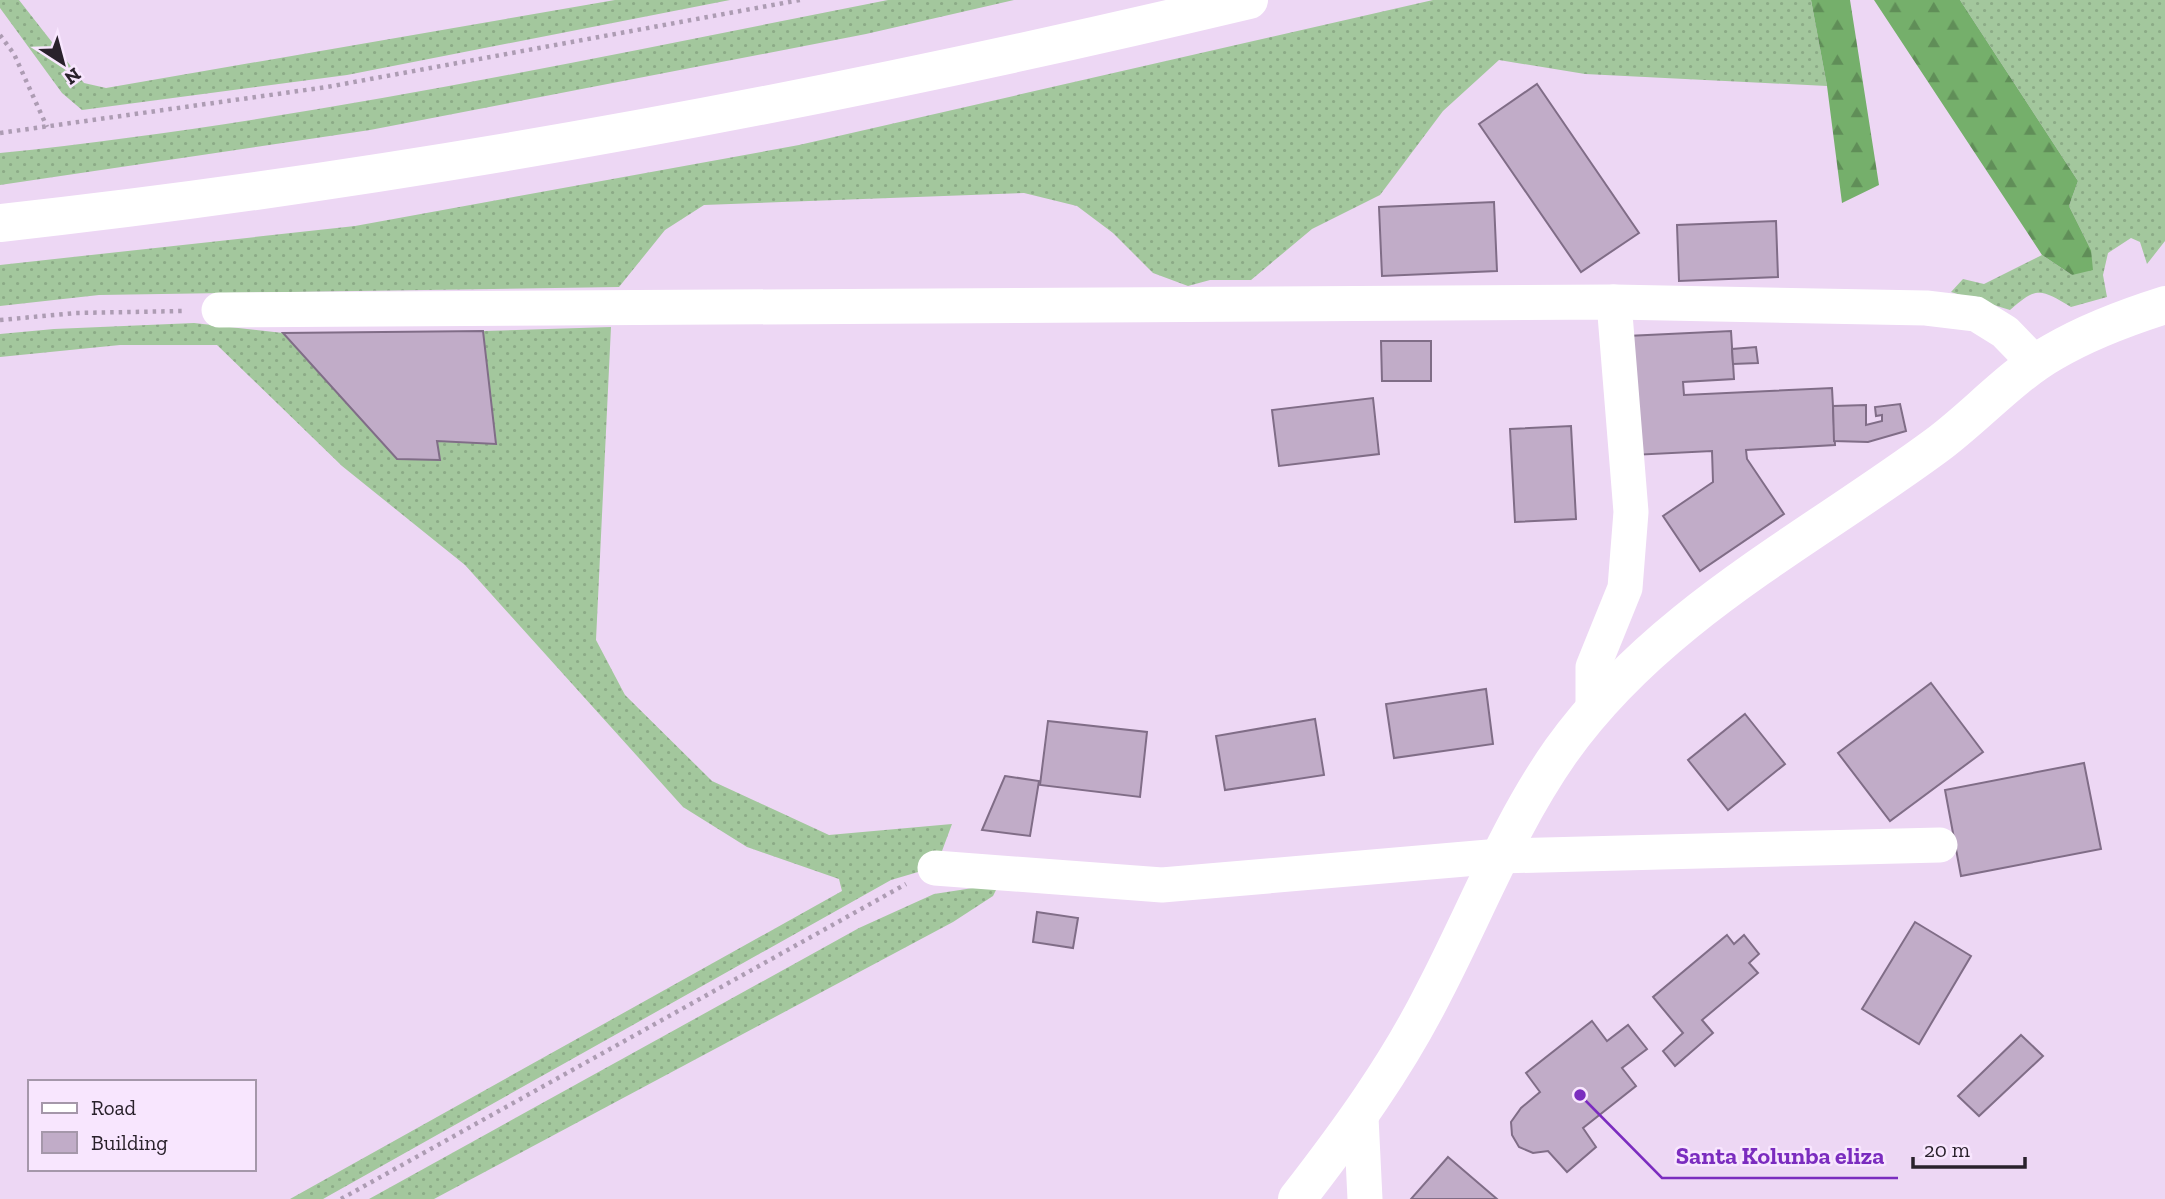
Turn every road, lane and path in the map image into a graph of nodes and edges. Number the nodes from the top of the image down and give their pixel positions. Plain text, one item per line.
1 (800, 0) edge
2 (1248, 0) edge
3 (0, 35) edge
4 (47, 127) junction
5 (0, 133) edge
6 (0, 223) edge
7 (1614, 302) junction
8 (2165, 305) edge
9 (219, 310) joint
10 (0, 320) edge
11 (2036, 364) junction
12 (1594, 707) junction
13 (1940, 845) dead end
14 (1500, 856) junction
15 (935, 868) joint
16 (1361, 1117) junction
17 (341, 1199) edge
18 (1297, 1199) edge
19 (1365, 1199) edge

1 - 4 path
2 - 6 street
3 - 4 path
4 - 5 path
7 - 9 street
7 - 11 street
7 - 12 street
8 - 11 street
9 - 10 path
11 - 12 street
12 - 14 street
13 - 14 street
14 - 15 street
14 - 16 street
15 - 17 path
16 - 18 street
16 - 19 street

